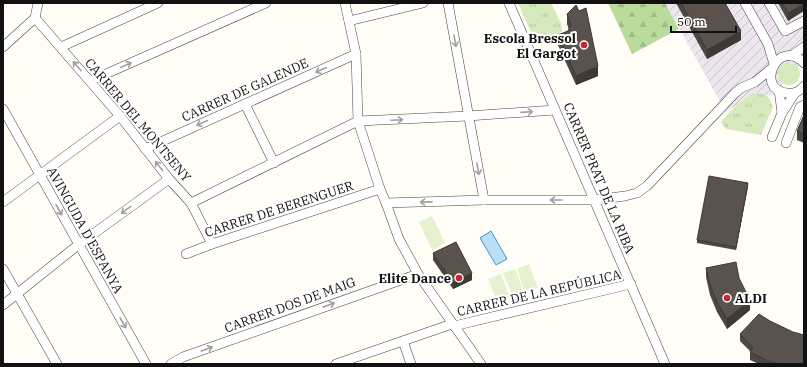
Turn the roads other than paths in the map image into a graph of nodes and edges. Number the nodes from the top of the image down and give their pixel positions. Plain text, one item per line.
1 (38, 3) edge
2 (158, 3) edge
3 (266, 3) edge
4 (345, 3) edge
5 (423, 3) edge
6 (448, 3) edge
7 (509, 3) edge
8 (745, 3) edge
9 (769, 3) edge
10 (35, 18) junction
11 (349, 21) junction
12 (804, 22) edge
13 (768, 44) junction
14 (61, 47) junction
15 (804, 47) edge
16 (3, 48) edge
17 (356, 54) junction
18 (787, 57) junction
19 (804, 63) edge
20 (773, 67) junction
21 (90, 81) junction
22 (755, 82) junction
23 (804, 86) edge
24 (777, 88) junction
25 (794, 93) junction
26 (245, 104) junction
27 (804, 105) edge
28 (3, 109) edge
29 (555, 110) junction
30 (782, 113) junction
31 (120, 116) junction
32 (468, 116) junction
33 (358, 121) junction
34 (772, 137) dead end
35 (786, 143) dead end
36 (145, 149) junction
37 (274, 163) junction
38 (40, 176) junction
39 (169, 179) junction
40 (380, 189) junction
41 (484, 200) junction
42 (595, 200) junction
43 (3, 202) edge
44 (191, 203) junction
45 (386, 203) junction
46 (212, 244) junction
47 (78, 245) junction
48 (186, 254) dead end
49 (3, 269) edge
50 (418, 274) junction
51 (630, 284) junction
52 (16, 294) junction
53 (3, 304) edge
54 (453, 325) junction
55 (403, 342) junction
56 (341, 363) edge
57 (56, 364) edge
58 (146, 364) edge
59 (171, 364) edge
60 (411, 364) edge
61 (480, 364) edge
62 (665, 364) edge

1 - 10 street
2 - 14 street
21 -> 3 street
4 - 11 street
5 - 11 street
6 -> 32 street
7 - 29 street, CARRER PRAT DE LA RIBA
8 - 13 street
9 - 12 street
10 - 14 street, CARRER DEL MONTSENY
10 - 16 street
11 - 17 street
13 - 18 street
13 - 20 street
21 -> 14 street, CARRER DEL MONTSENY
15 - 18 street
17 -> 26 street, CARRER DE GALENDE
17 - 33 street
18 - 19 street
18 - 20 street
20 - 22 street
20 - 24 street
21 - 31 street, CARRER DEL MONTSENY
22 - 24 street
22 - 42 street
23 - 25 street
24 - 25 street
24 - 30 street
25 - 30 street
26 -> 36 street, CARRER DE GALENDE
26 - 37 street
27 - 35 street
28 - 38 street, AVINGUDA D'ESPANYA
32 -> 29 street
29 - 42 street, CARRER PRAT DE LA RIBA
30 - 34 street
31 - 36 street, CARRER DEL MONTSENY
31 - 38 street
33 -> 32 street
32 -> 41 street
33 - 37 street
33 - 40 street
39 -> 36 street, CARRER DEL MONTSENY
37 - 44 street
38 - 43 street
38 -> 47 street, AVINGUDA D'ESPANYA
39 - 44 street, CARRER DEL MONTSENY
39 -> 47 street
40 - 45 street
40 - 46 street, CARRER DE BERENGUER
42 -> 41 street
41 -> 45 street
42 - 51 street, CARRER PRAT DE LA RIBA
44 - 46 street, CARRER DEL MONTSENY
45 - 50 street
46 - 48 street, CARRER DE BERENGUER
47 - 52 street
47 -> 58 street, AVINGUDA D'ESPANYA
49 - 52 street
50 - 54 street
59 -> 50 street, CARRER DOS DE MAIG
51 - 54 street, CARRER DE LA REPÚBLICA
51 - 62 street, CARRER PRAT DE LA RIBA
52 - 53 street
52 - 57 street
54 - 55 street, CARRER DE LA REPÚBLICA
54 - 61 street
55 - 56 street, CARRER DE LA REPÚBLICA
55 - 60 street

